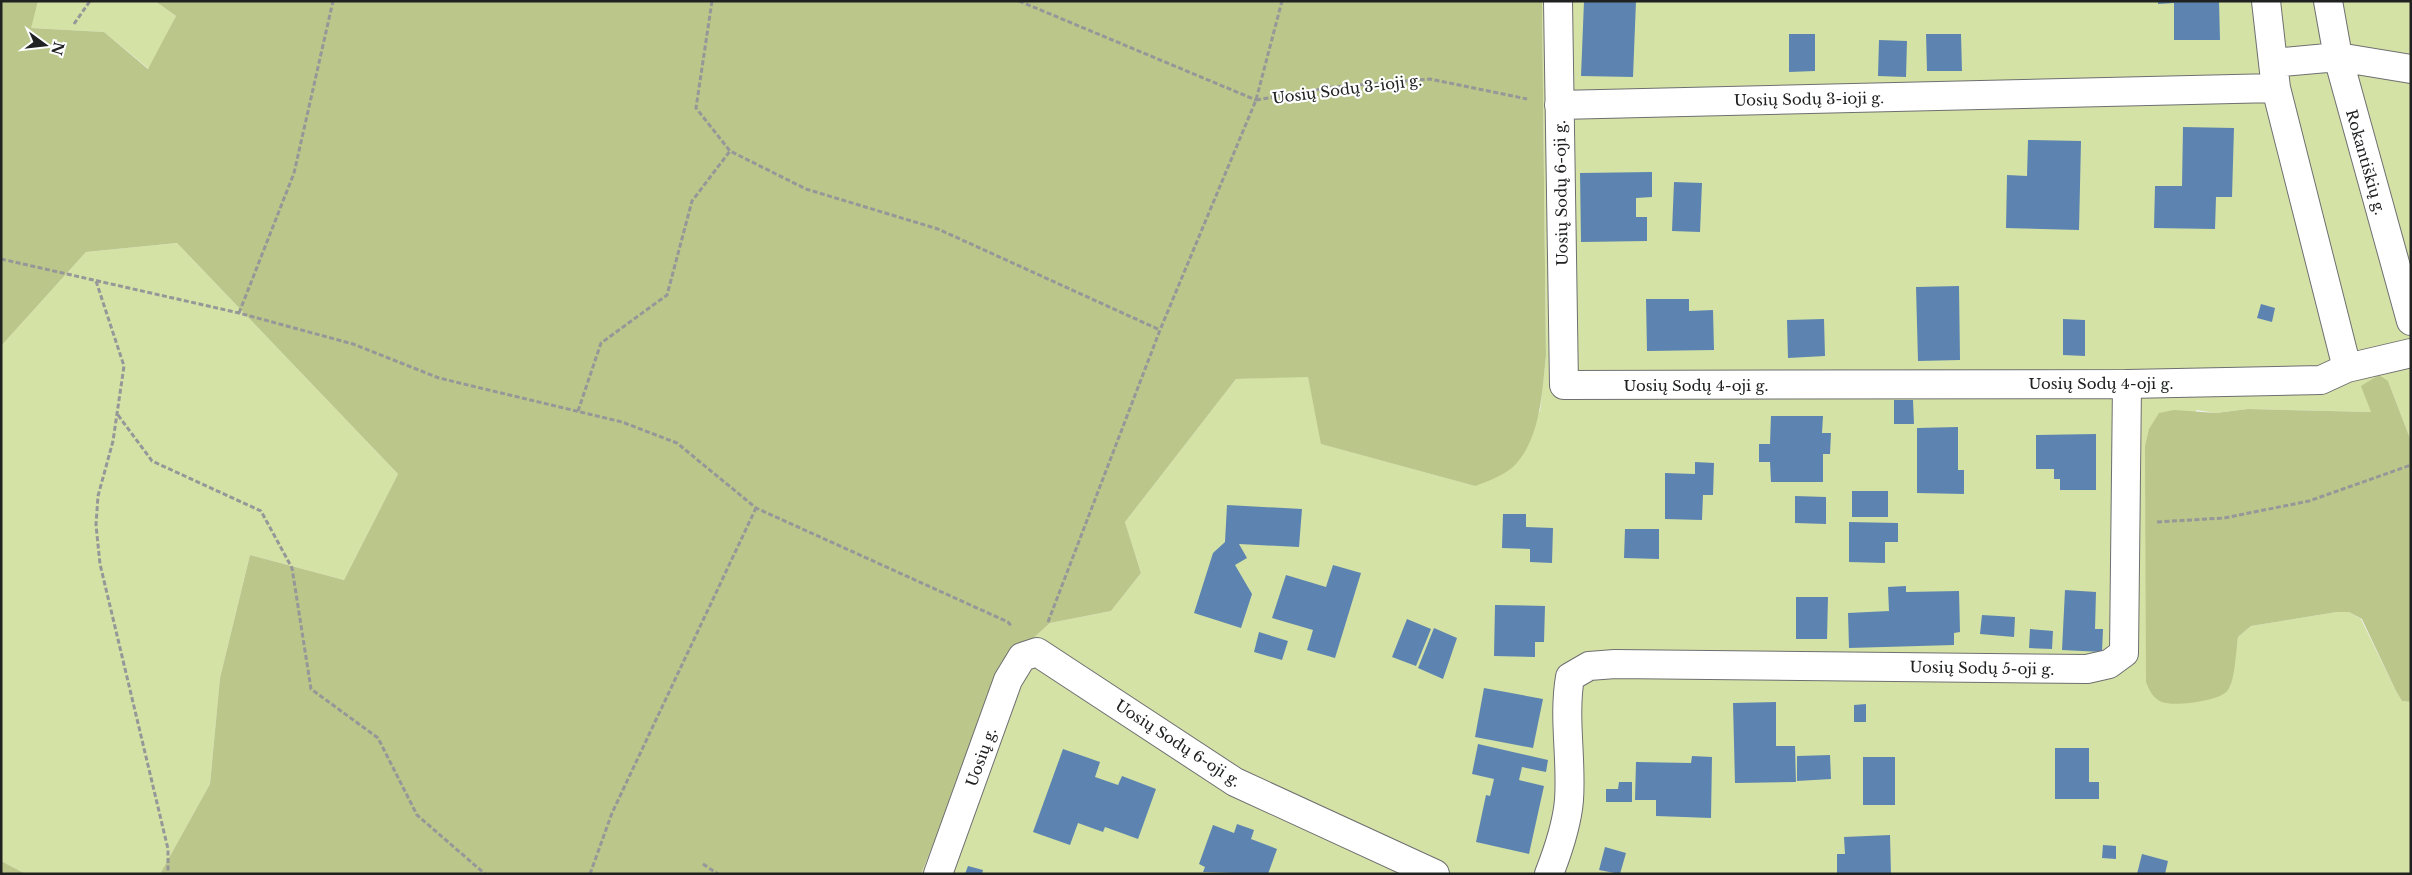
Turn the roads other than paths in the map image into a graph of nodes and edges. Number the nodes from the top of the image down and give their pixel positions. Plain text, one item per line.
1 (1558, 1) edge
2 (2266, 1) edge
3 (2328, 1) edge
4 (2338, 57) junction
5 (2411, 69) edge
6 (2274, 75) junction
7 (1559, 105) junction
8 (2411, 321) edge
9 (2411, 353) edge
10 (2347, 368) junction
11 (2127, 384) junction
12 (1564, 385) joint
13 (1036, 652) joint
14 (938, 874) edge
15 (1435, 874) edge
16 (1549, 874) edge

1 - 7 street, Uosių Sodų 6-oji g.
2 - 6 street
3 - 4 street, Rokantiškių g.
4 - 5 street, Uosių Sodų 3-ioji g.
4 - 6 street, Uosių Sodų 3-ioji g.
4 - 8 street, Rokantiškių g.
6 - 7 street, Uosių Sodų 3-ioji g.
6 - 10 street
7 - 12 street, Uosių Sodų 6-oji g.
9 - 10 street, Uosių Sodų 4-oji g.
10 - 11 street, Uosių Sodų 4-oji g.
11 - 12 street, Uosių Sodų 4-oji g.
11 - 16 street, Uosių Sodų 5-oji g.
13 - 14 street, Uosių g.
13 - 15 street, Uosių Sodų 6-oji g.

